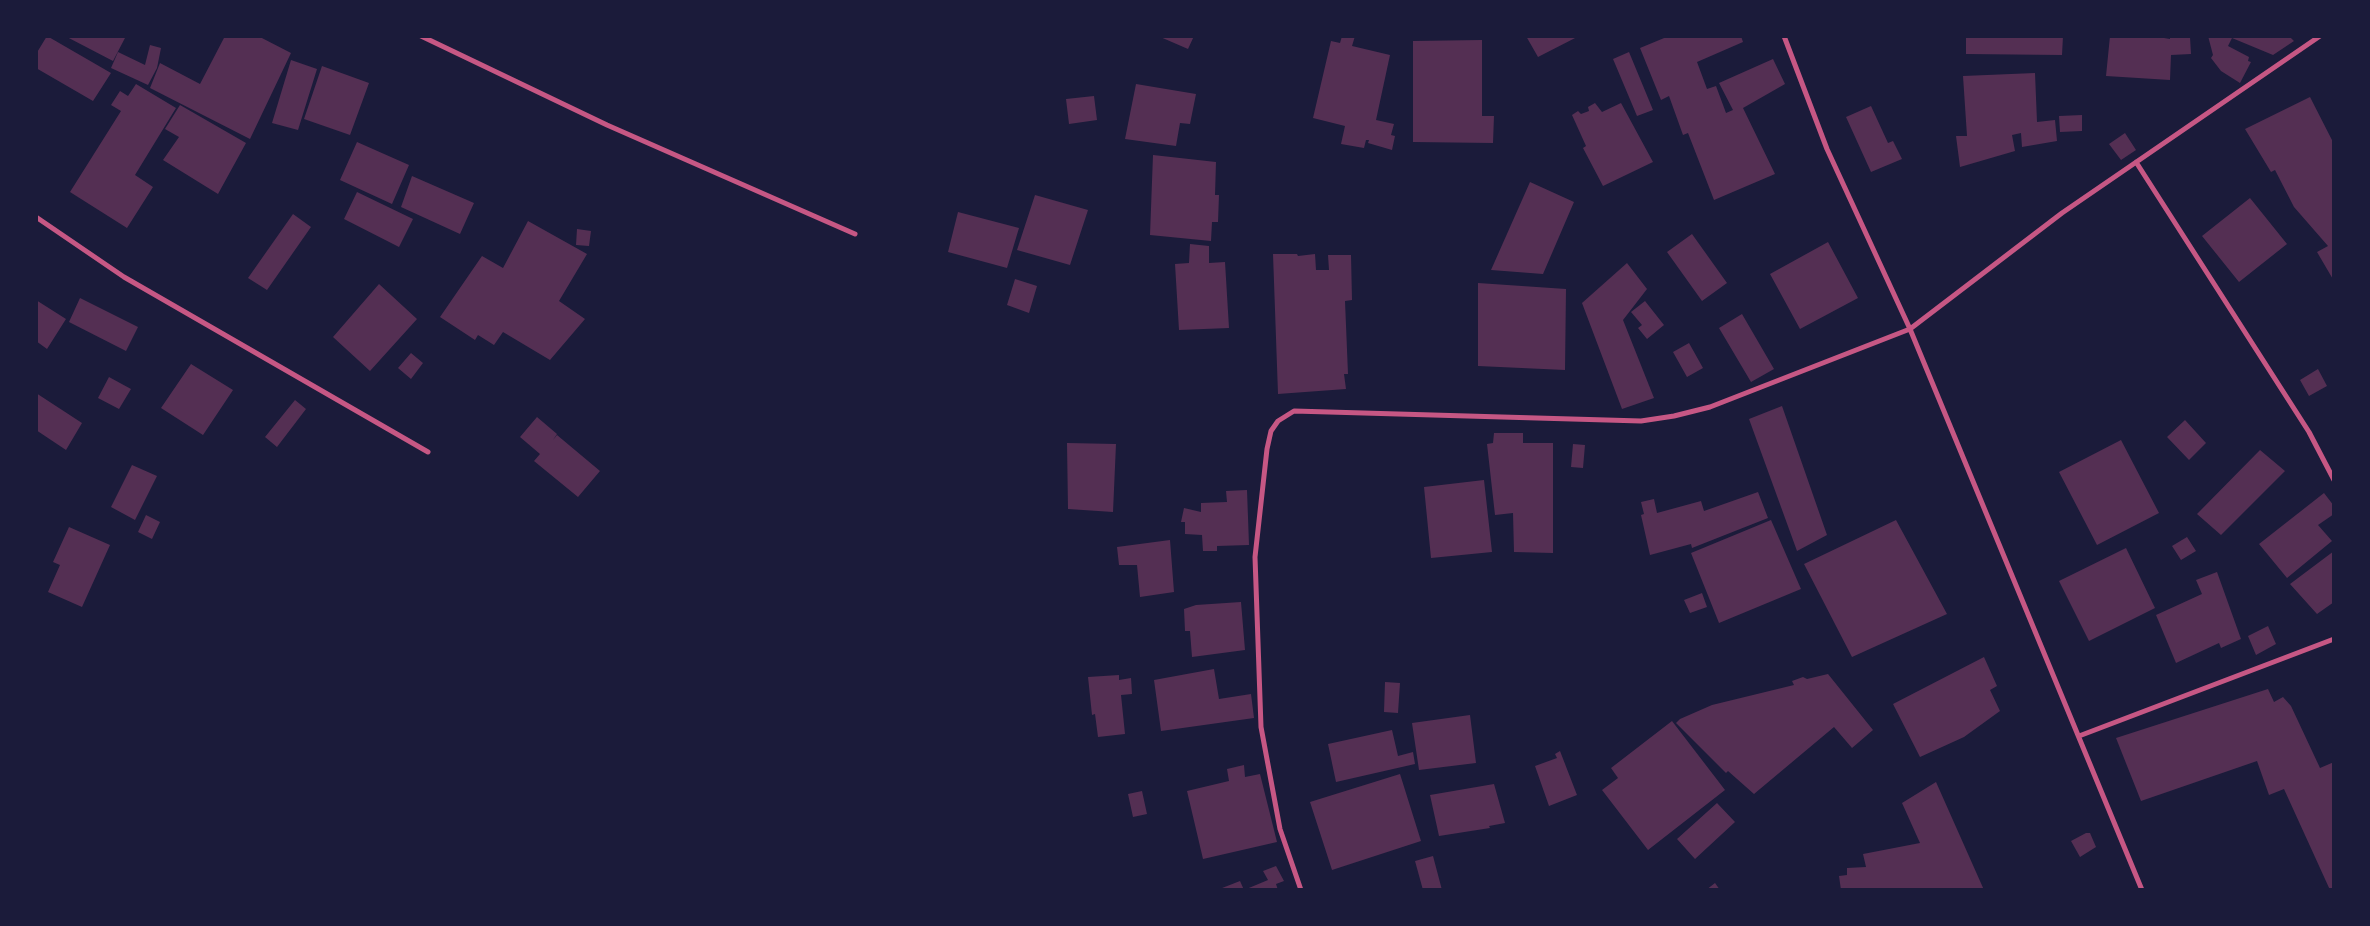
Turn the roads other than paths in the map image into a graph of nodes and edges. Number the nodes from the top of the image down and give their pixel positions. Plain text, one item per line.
1 (421, 36) edge
2 (1784, 36) edge
3 (2320, 36) edge
4 (2136, 162) junction
5 (36, 217) edge
6 (854, 234) dead end
7 (1910, 329) junction
8 (428, 452) dead end
9 (2334, 480) edge
10 (2334, 639) edge
11 (2079, 736) junction
12 (1301, 890) edge
13 (2142, 890) edge

1 - 6 street
2 - 7 street
3 - 4 street
4 - 7 street
4 - 9 street
5 - 8 street
7 - 11 street
7 - 12 street
10 - 11 street
11 - 13 street

